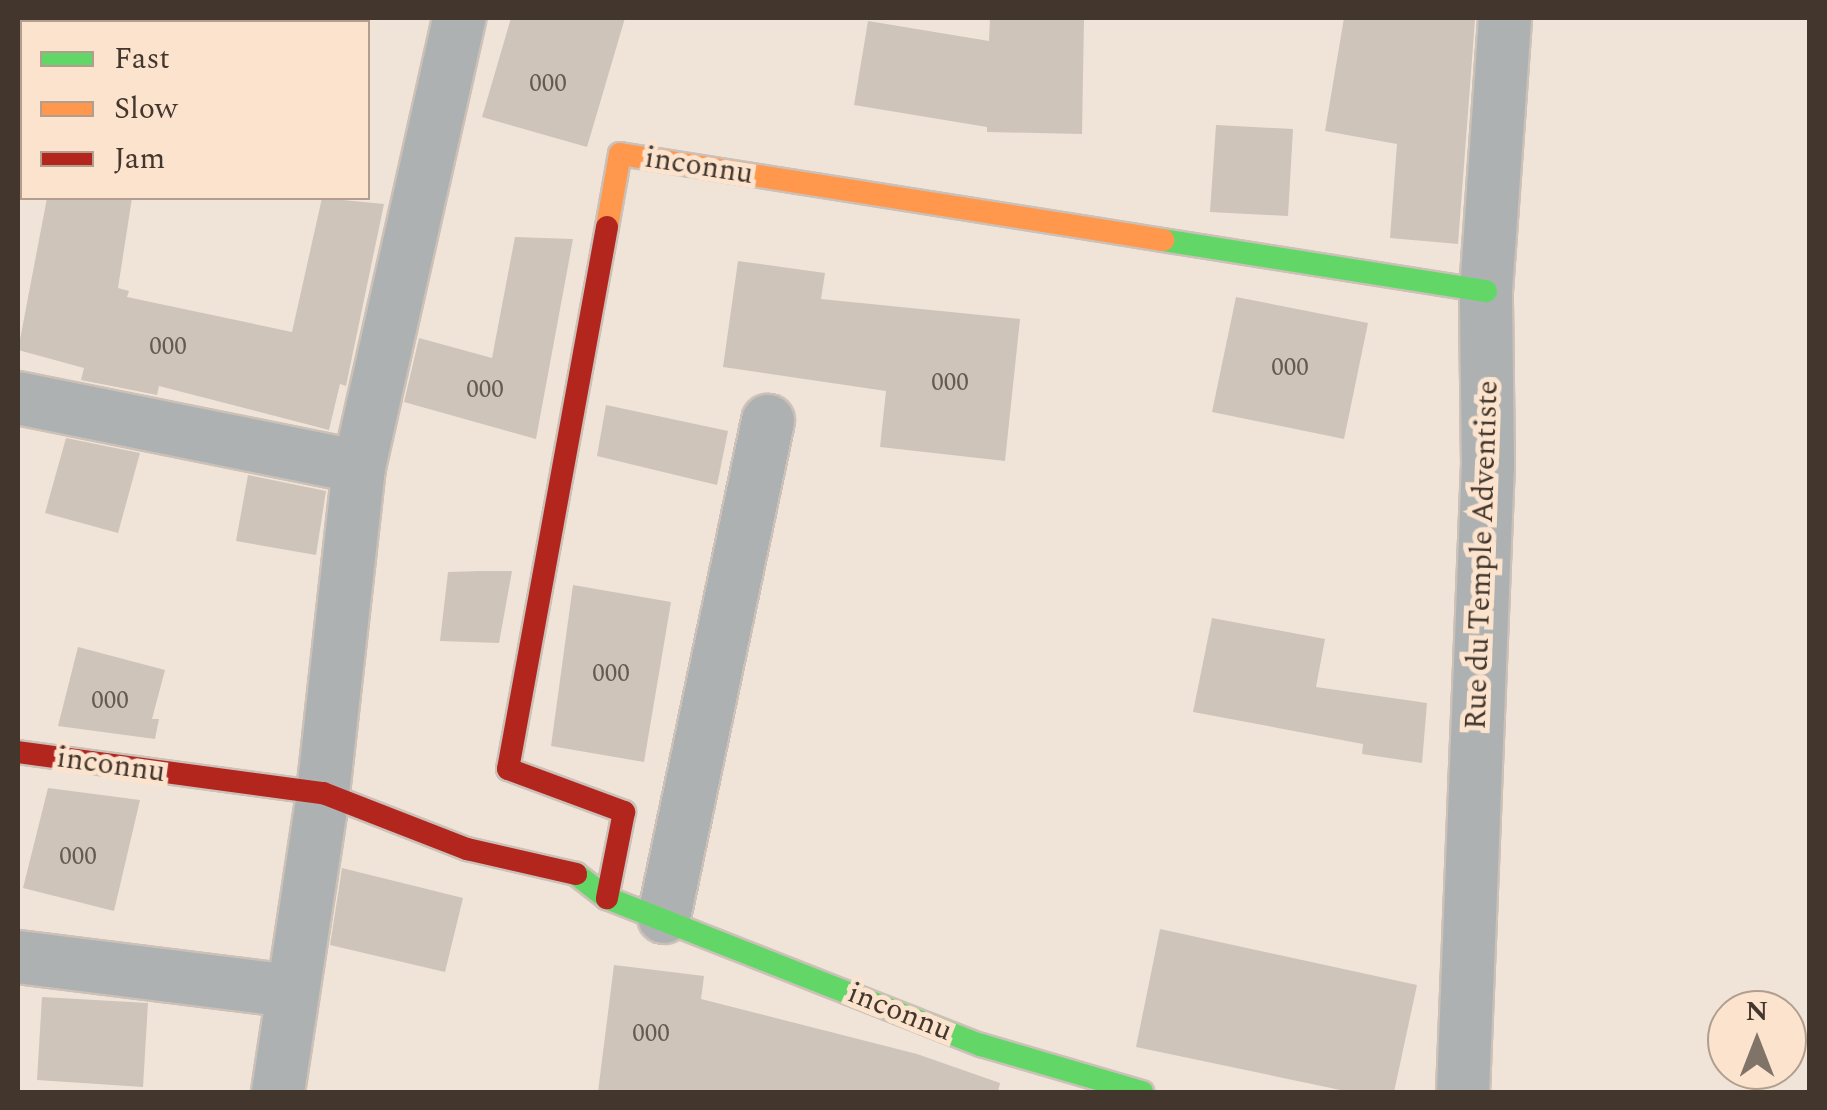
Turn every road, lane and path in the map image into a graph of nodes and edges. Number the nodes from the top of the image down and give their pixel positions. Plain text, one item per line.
1 (459, 18) edge
2 (1505, 18) edge
3 (1486, 291) junction
4 (18, 398) edge
5 (768, 421) dead end
6 (360, 467) junction
7 (18, 752) edge
8 (323, 793) junction
9 (607, 898) junction
10 (664, 917) junction
11 (18, 957) edge
12 (291, 991) junction
13 (278, 1092) edge
14 (1142, 1092) edge
15 (1463, 1092) edge

1 - 6 street
2 - 3 street, Rue du Temple Adventiste
3 - 9 street, inconnu
3 - 15 street, Rue du Temple Adventiste
4 - 6 street
5 - 10 street
6 - 8 street
7 - 8 street, inconnu
8 - 9 street, inconnu
8 - 12 street
9 - 10 street, inconnu
10 - 14 street, inconnu
11 - 12 street
12 - 13 street

